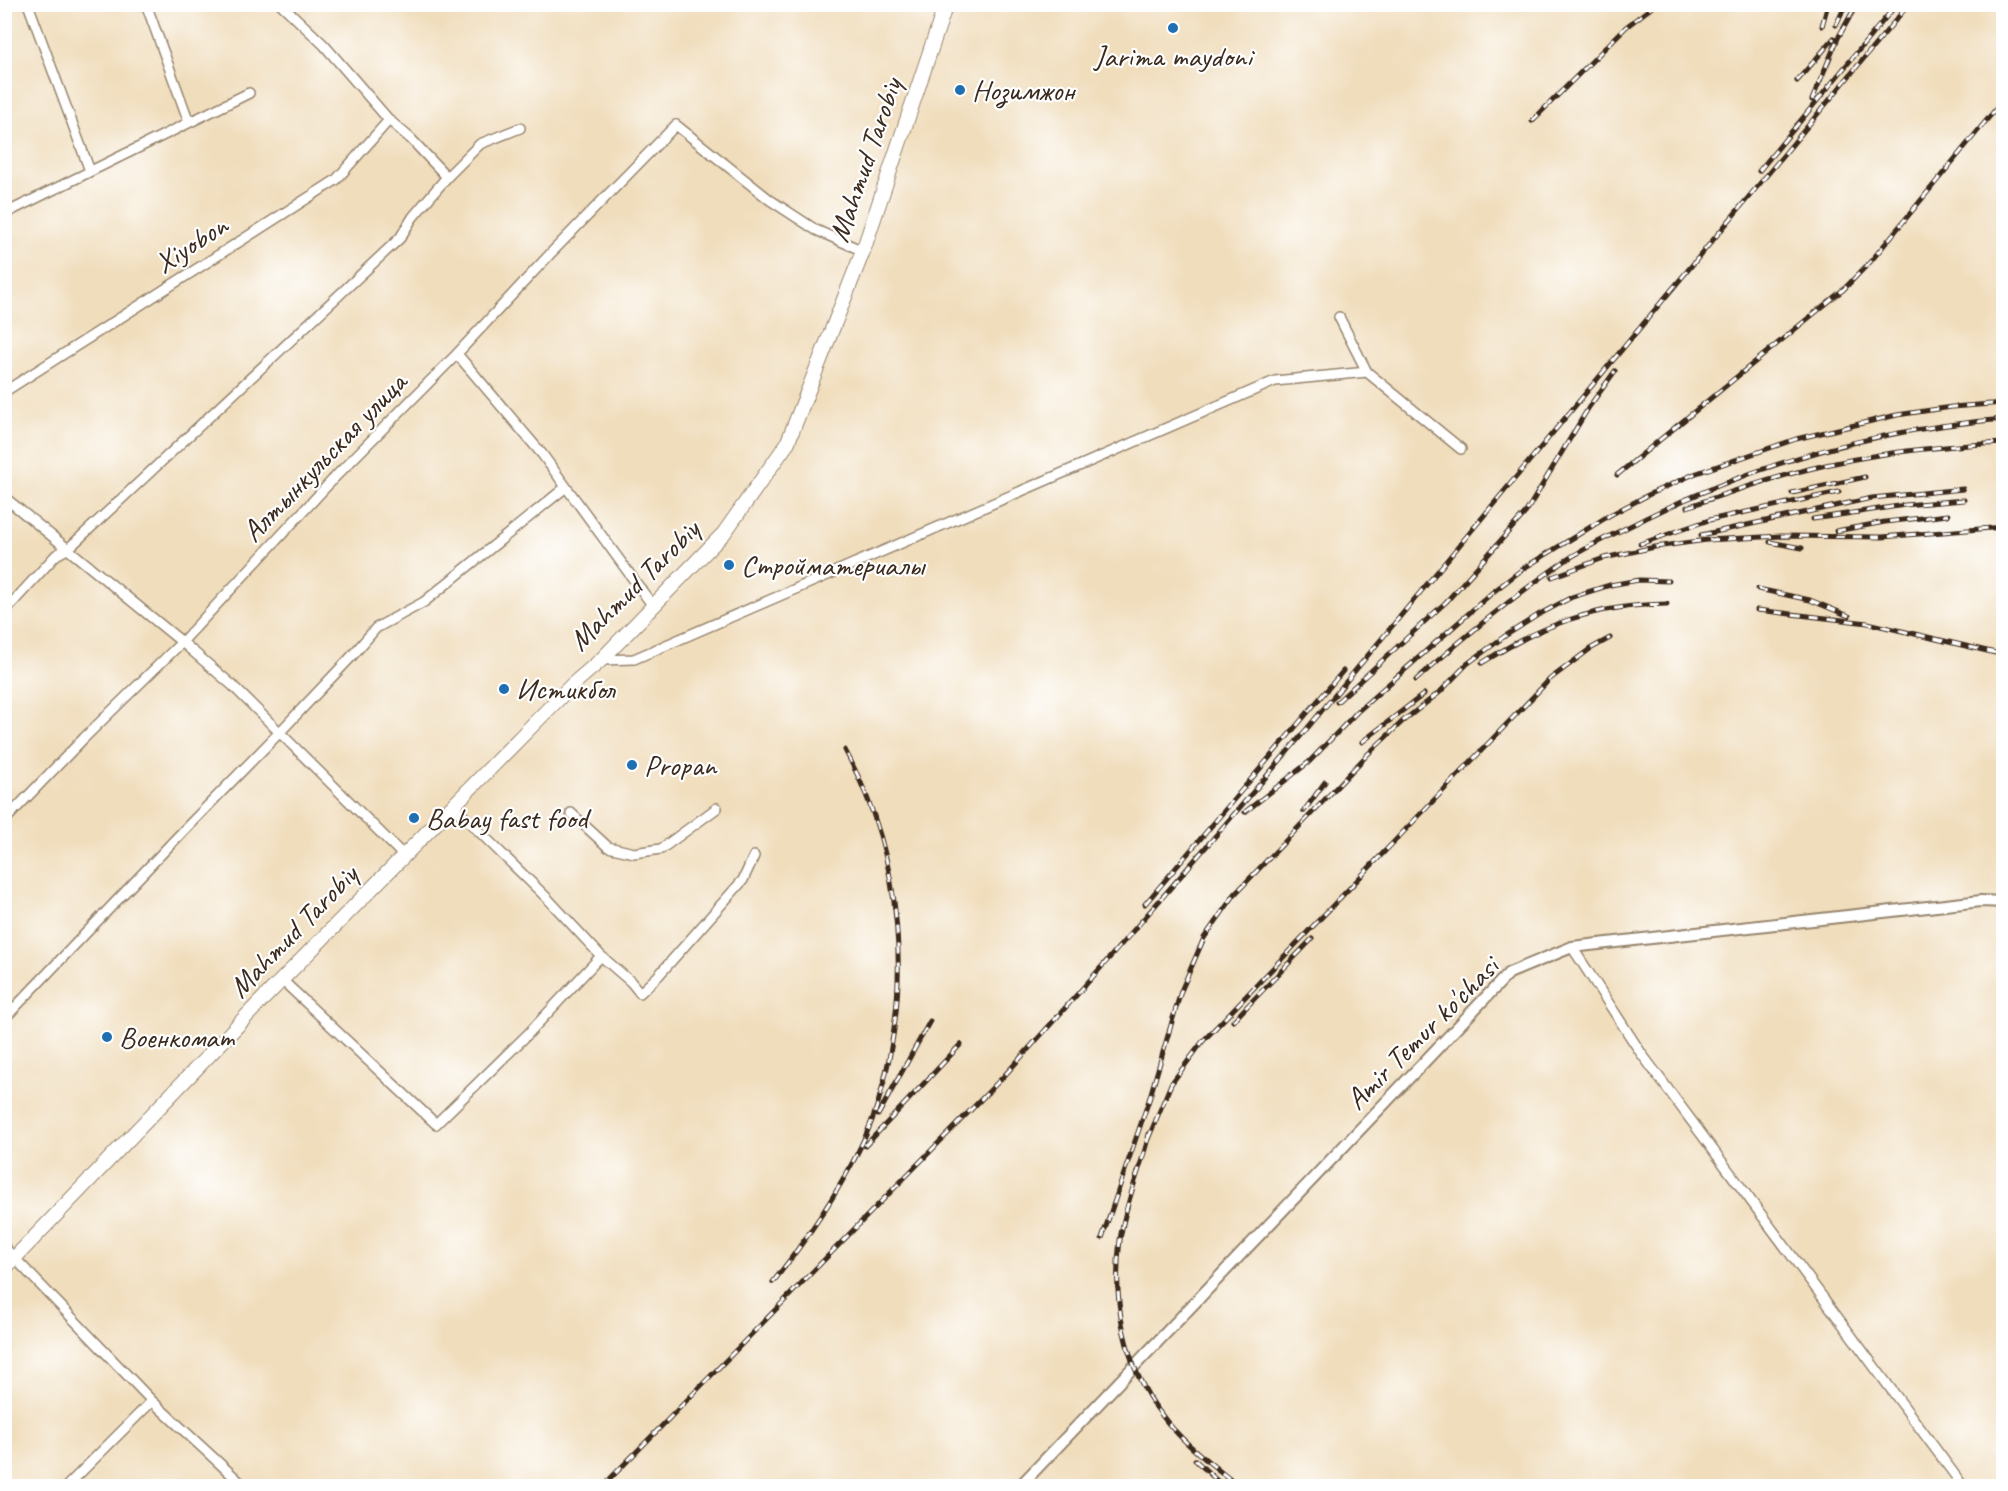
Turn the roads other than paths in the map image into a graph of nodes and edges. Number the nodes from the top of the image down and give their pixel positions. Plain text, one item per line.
1 (28, 4) edge
2 (146, 4) edge
3 (281, 4) edge
4 (946, 4) edge
5 (249, 93) dead end
6 (389, 120) junction
7 (189, 122) junction
8 (520, 128) dead end
9 (90, 171) junction
10 (447, 177) junction
11 (4, 214) edge
12 (863, 251) junction
13 (1339, 317) dead end
14 (457, 354) junction
15 (1367, 372) junction
16 (4, 392) edge
17 (1461, 449) dead end
18 (566, 487) junction
19 (4, 497) edge
20 (69, 548) junction
21 (653, 606) junction
22 (4, 612) edge
23 (182, 642) junction
24 (601, 660) junction
25 (279, 733) junction
26 (453, 806) junction
27 (717, 808) dead end
28 (571, 813) dead end
29 (4, 821) edge
30 (404, 856) junction
31 (754, 856) dead end
32 (2004, 902) edge
33 (1572, 947) junction
34 (601, 956) junction
35 (283, 981) junction
36 (4, 1019) edge
37 (4, 1247) edge
38 (15, 1258) junction
39 (4, 1269) edge
40 (152, 1401) junction
41 (68, 1486) edge
42 (244, 1486) edge
43 (1020, 1486) edge
44 (1963, 1486) edge

1 - 9 street
2 - 7 street
3 - 6 street
4 - 12 main road, Mahmud Tarobiy
5 - 7 street
6 - 10 street
6 - 16 street, Xiyobon
7 - 9 street
8 - 10 street
9 - 11 street
10 - 20 street
12 - 14 street, Алтынкульская улица
12 - 21 main road, Mahmud Tarobiy
13 - 15 street
14 - 18 street
14 - 23 street, Алтынкульская улица
15 - 17 street
15 - 24 street
18 - 21 street
18 - 25 street
19 - 20 street
20 - 22 street
20 - 23 street
21 - 24 main road, Mahmud Tarobiy
23 - 25 street
23 - 29 street, Алтынкульская улица
24 - 26 main road, Mahmud Tarobiy
25 - 30 street
25 - 36 street
26 - 30 main road, Mahmud Tarobiy
26 - 34 street
27 - 28 street
30 - 35 main road, Mahmud Tarobiy
31 - 34 street
32 - 33 street, Amir Temur ko'chasi
33 - 43 street, Amir Temur ko'chasi
33 - 44 street
34 - 35 street
35 - 38 main road, Mahmud Tarobiy
37 - 38 street
38 - 39 main road, Mahmud Tarobiy
38 - 40 street
40 - 41 street
40 - 42 street

